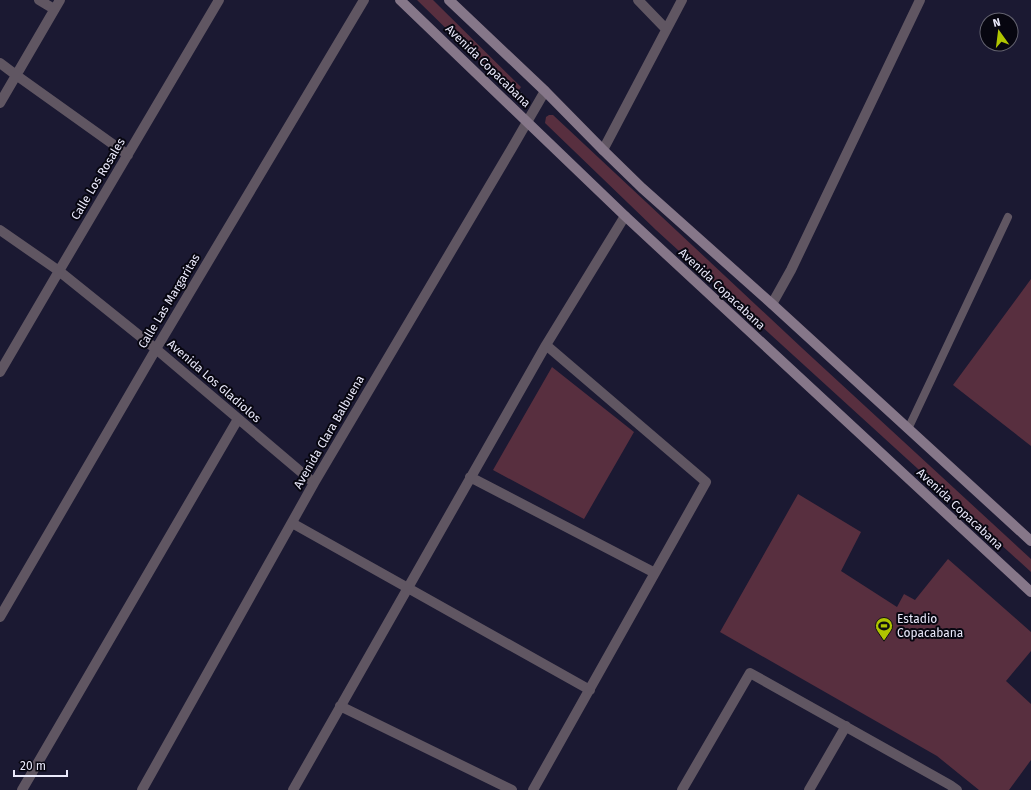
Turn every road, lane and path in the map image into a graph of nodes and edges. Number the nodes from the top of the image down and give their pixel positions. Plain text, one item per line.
1 (39, 0) edge
2 (60, 0) edge
3 (219, 0) edge
4 (364, 0) edge
5 (400, 0) edge
6 (449, 0) edge
7 (638, 0) edge
8 (682, 0) edge
9 (920, 0) edge
10 (54, 10) junction
11 (666, 30) junction
12 (0, 63) edge
13 (16, 75) junction
14 (545, 91) junction
15 (0, 103) edge
16 (527, 122) junction
17 (603, 150) junction
18 (128, 155) junction
19 (625, 216) junction
20 (1008, 217) dead end
21 (0, 230) edge
22 (59, 271) junction
23 (772, 304) junction
24 (546, 345) junction
25 (156, 349) junction
26 (0, 372) edge
27 (238, 419) junction
28 (908, 429) junction
29 (470, 478) junction
30 (314, 483) junction
31 (292, 523) junction
32 (1031, 541) edge
33 (655, 573) junction
34 (408, 588) junction
35 (1031, 592) edge
36 (0, 617) edge
37 (590, 690) junction
38 (340, 706) junction
39 (846, 726) junction
40 (951, 788) edge
41 (22, 790) edge
42 (142, 790) edge
43 (293, 790) edge
44 (512, 790) edge
45 (533, 790) edge
46 (682, 790) edge
47 (809, 790) edge

1 - 10 street
2 - 10 street
3 - 18 street, Calle Los Rosales
4 - 25 street, Calle Las Margaritas
5 - 16 main road, Avenida Copacabana
6 - 14 main road, Avenida Copacabana
7 - 11 street
8 - 11 street
9 - 23 street
10 - 13 street
11 - 17 street
12 - 13 street
13 - 15 street
13 - 18 street
14 - 16 street, Avenida Clara Balbuena
14 - 17 main road, Avenida Copacabana
16 - 19 main road, Avenida Copacabana
16 - 30 street, Avenida Clara Balbuena
17 - 23 main road, Avenida Copacabana
18 - 22 street, Calle Los Rosales
19 - 24 street
19 - 35 main road, Avenida Copacabana
20 - 28 lane
21 - 22 street, Avenida Los Gladiolos
22 - 25 street, Avenida Los Gladiolos
22 - 26 street, Calle Los Rosales
23 - 28 main road, Avenida Copacabana
24 - 29 street
24 - 33 street
25 - 27 street, Avenida Los Gladiolos
25 - 36 street, Calle Las Margaritas
27 - 30 street, Avenida Los Gladiolos
27 - 41 street
28 - 32 main road, Avenida Copacabana
29 - 33 street
29 - 34 street
30 - 31 street, Avenida Clara Balbuena
31 - 34 street
31 - 42 street, Avenida Clara Balbuena
33 - 37 street
34 - 37 street
34 - 38 street
37 - 45 street
38 - 43 street
38 - 44 street
39 - 40 street
39 - 46 street
39 - 47 street

